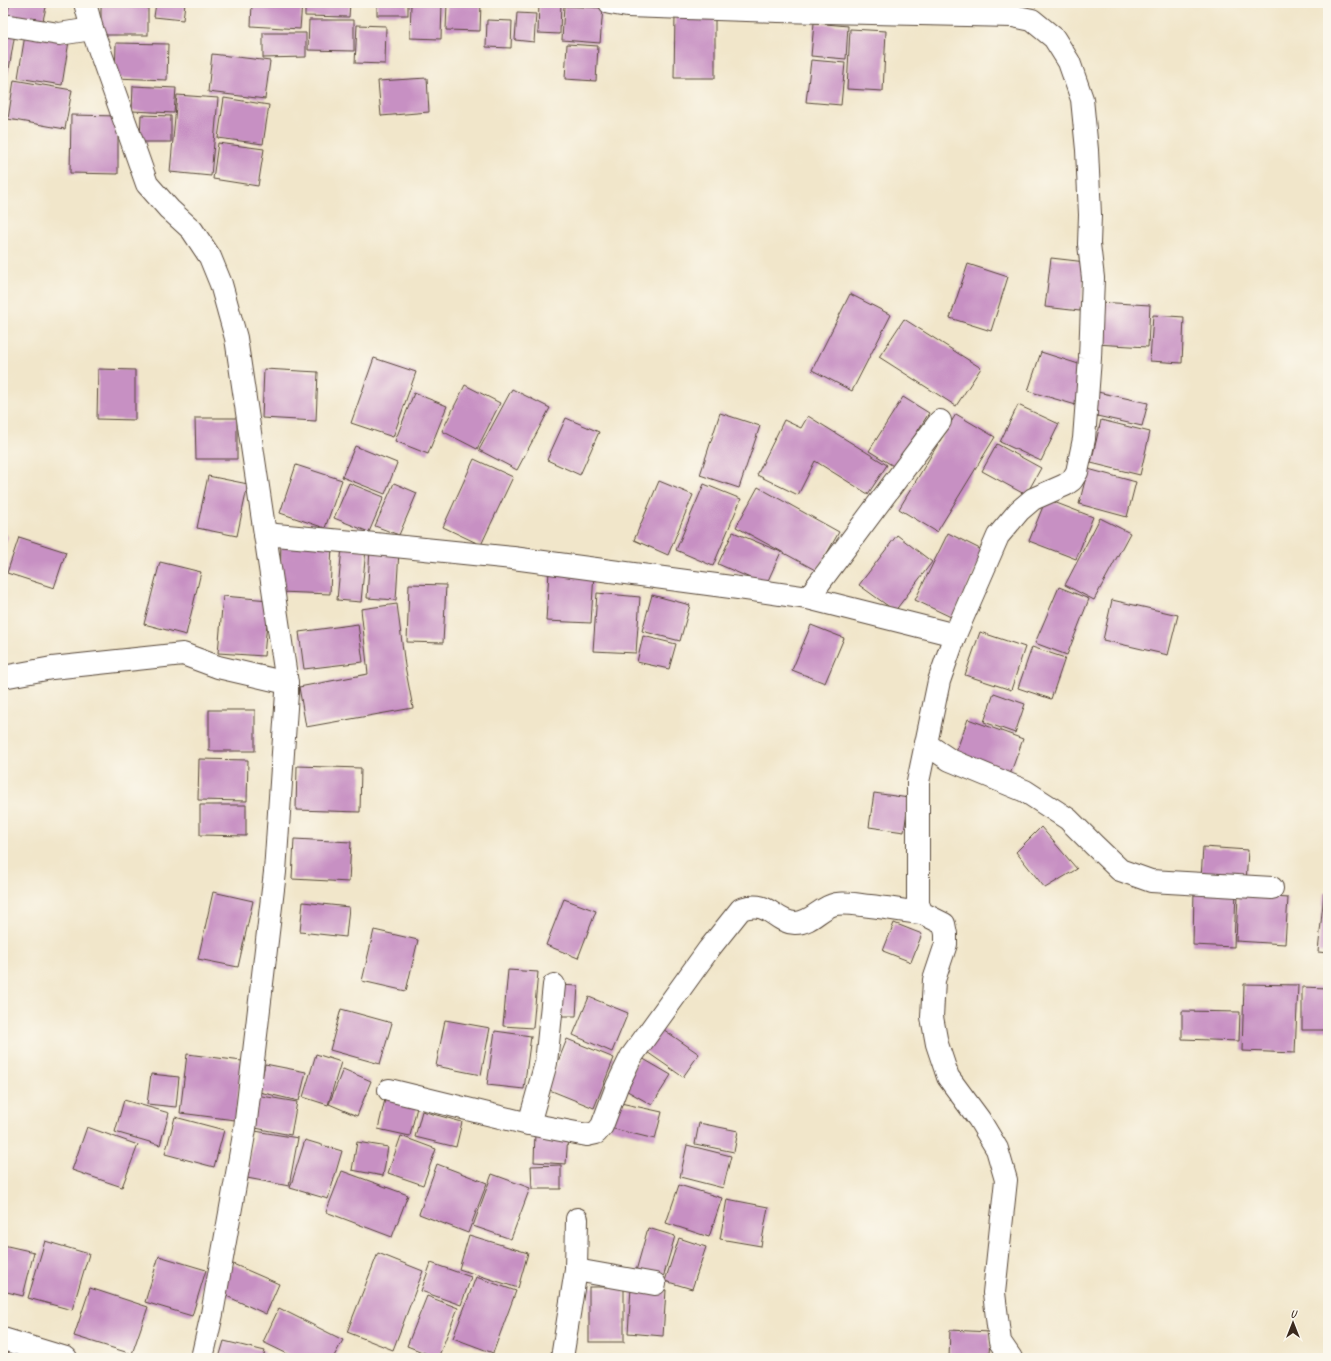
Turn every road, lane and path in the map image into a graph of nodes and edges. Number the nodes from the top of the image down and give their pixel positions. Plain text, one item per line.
1 (85, 3) edge
2 (610, 3) edge
3 (3, 24) edge
4 (92, 29) junction
5 (940, 421) dead end
6 (266, 534) junction
7 (808, 598) junction
8 (955, 635) junction
9 (3, 677) edge
10 (287, 683) junction
11 (926, 744) junction
12 (1272, 888) dead end
13 (922, 913) junction
14 (554, 986) dead end
15 (389, 1090) dead end
16 (529, 1124) junction
17 (577, 1219) dead end
18 (576, 1270) junction
19 (655, 1284) dead end
20 (3, 1339) edge
21 (66, 1358) edge
22 (202, 1358) edge
23 (562, 1358) edge
24 (1011, 1358) edge

1 - 4 street
2 - 8 street
3 - 4 street
4 - 6 street
5 - 7 street
6 - 7 street
6 - 10 street
7 - 8 street
8 - 11 street
9 - 10 street
10 - 22 street
11 - 12 street
11 - 13 street
13 - 16 street
13 - 24 street
14 - 16 street
15 - 16 street
17 - 18 street
18 - 19 street
18 - 23 street
20 - 21 street

